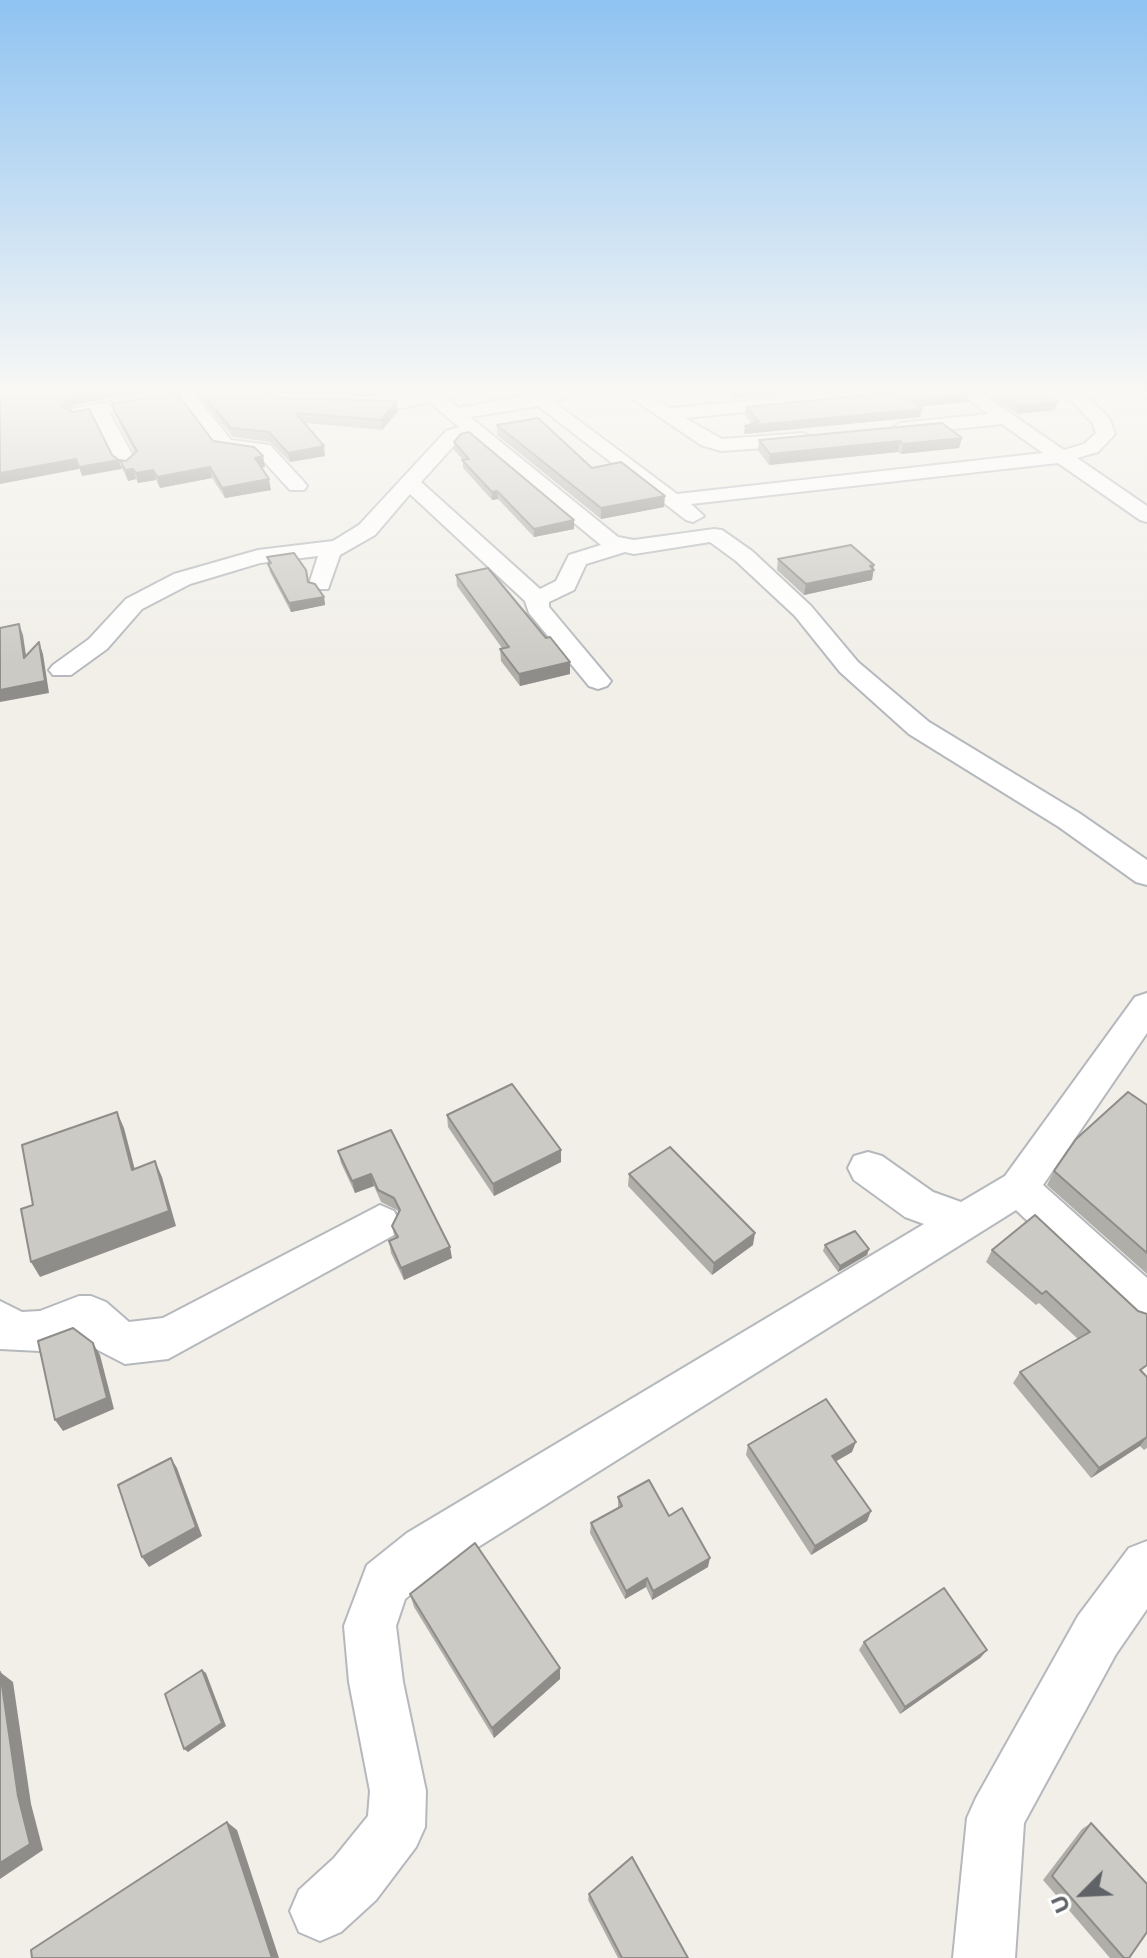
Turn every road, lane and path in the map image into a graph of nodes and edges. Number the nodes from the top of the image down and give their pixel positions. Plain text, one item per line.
1 (293, 481) edge
2 (538, 481) edge
3 (651, 481) edge
4 (772, 481) edge
5 (833, 481) edge
6 (1096, 481) edge
7 (410, 483) joint
8 (297, 486) dead end
9 (780, 487) junction
10 (676, 500) junction
11 (1147, 516) edge
12 (714, 535) junction
13 (623, 545) junction
14 (336, 547) junction
15 (320, 584) dead end
16 (537, 599) junction
17 (62, 670) dead end
18 (598, 681) dead end
19 (1147, 875) edge
20 (1147, 1006) edge
21 (868, 1168) dead end
22 (1019, 1188) junction
23 (965, 1221) junction
24 (380, 1223) dead end
25 (1147, 1306) edge
26 (0, 1321) edge
27 (1147, 1566) edge
28 (320, 1911) dead end
29 (984, 1958) edge

1 - 8 street
2 - 13 street
3 - 10 street
4 - 9 street
5 - 9 street
6 - 11 street
7 - 14 street
7 - 16 street
9 - 10 street
10 - 12 street
12 - 13 street
12 - 19 street
13 - 16 street
14 - 15 street
14 - 17 street
16 - 18 street
20 - 22 street
21 - 23 street
22 - 23 street
22 - 25 street
23 - 28 street
24 - 26 street
27 - 29 street

